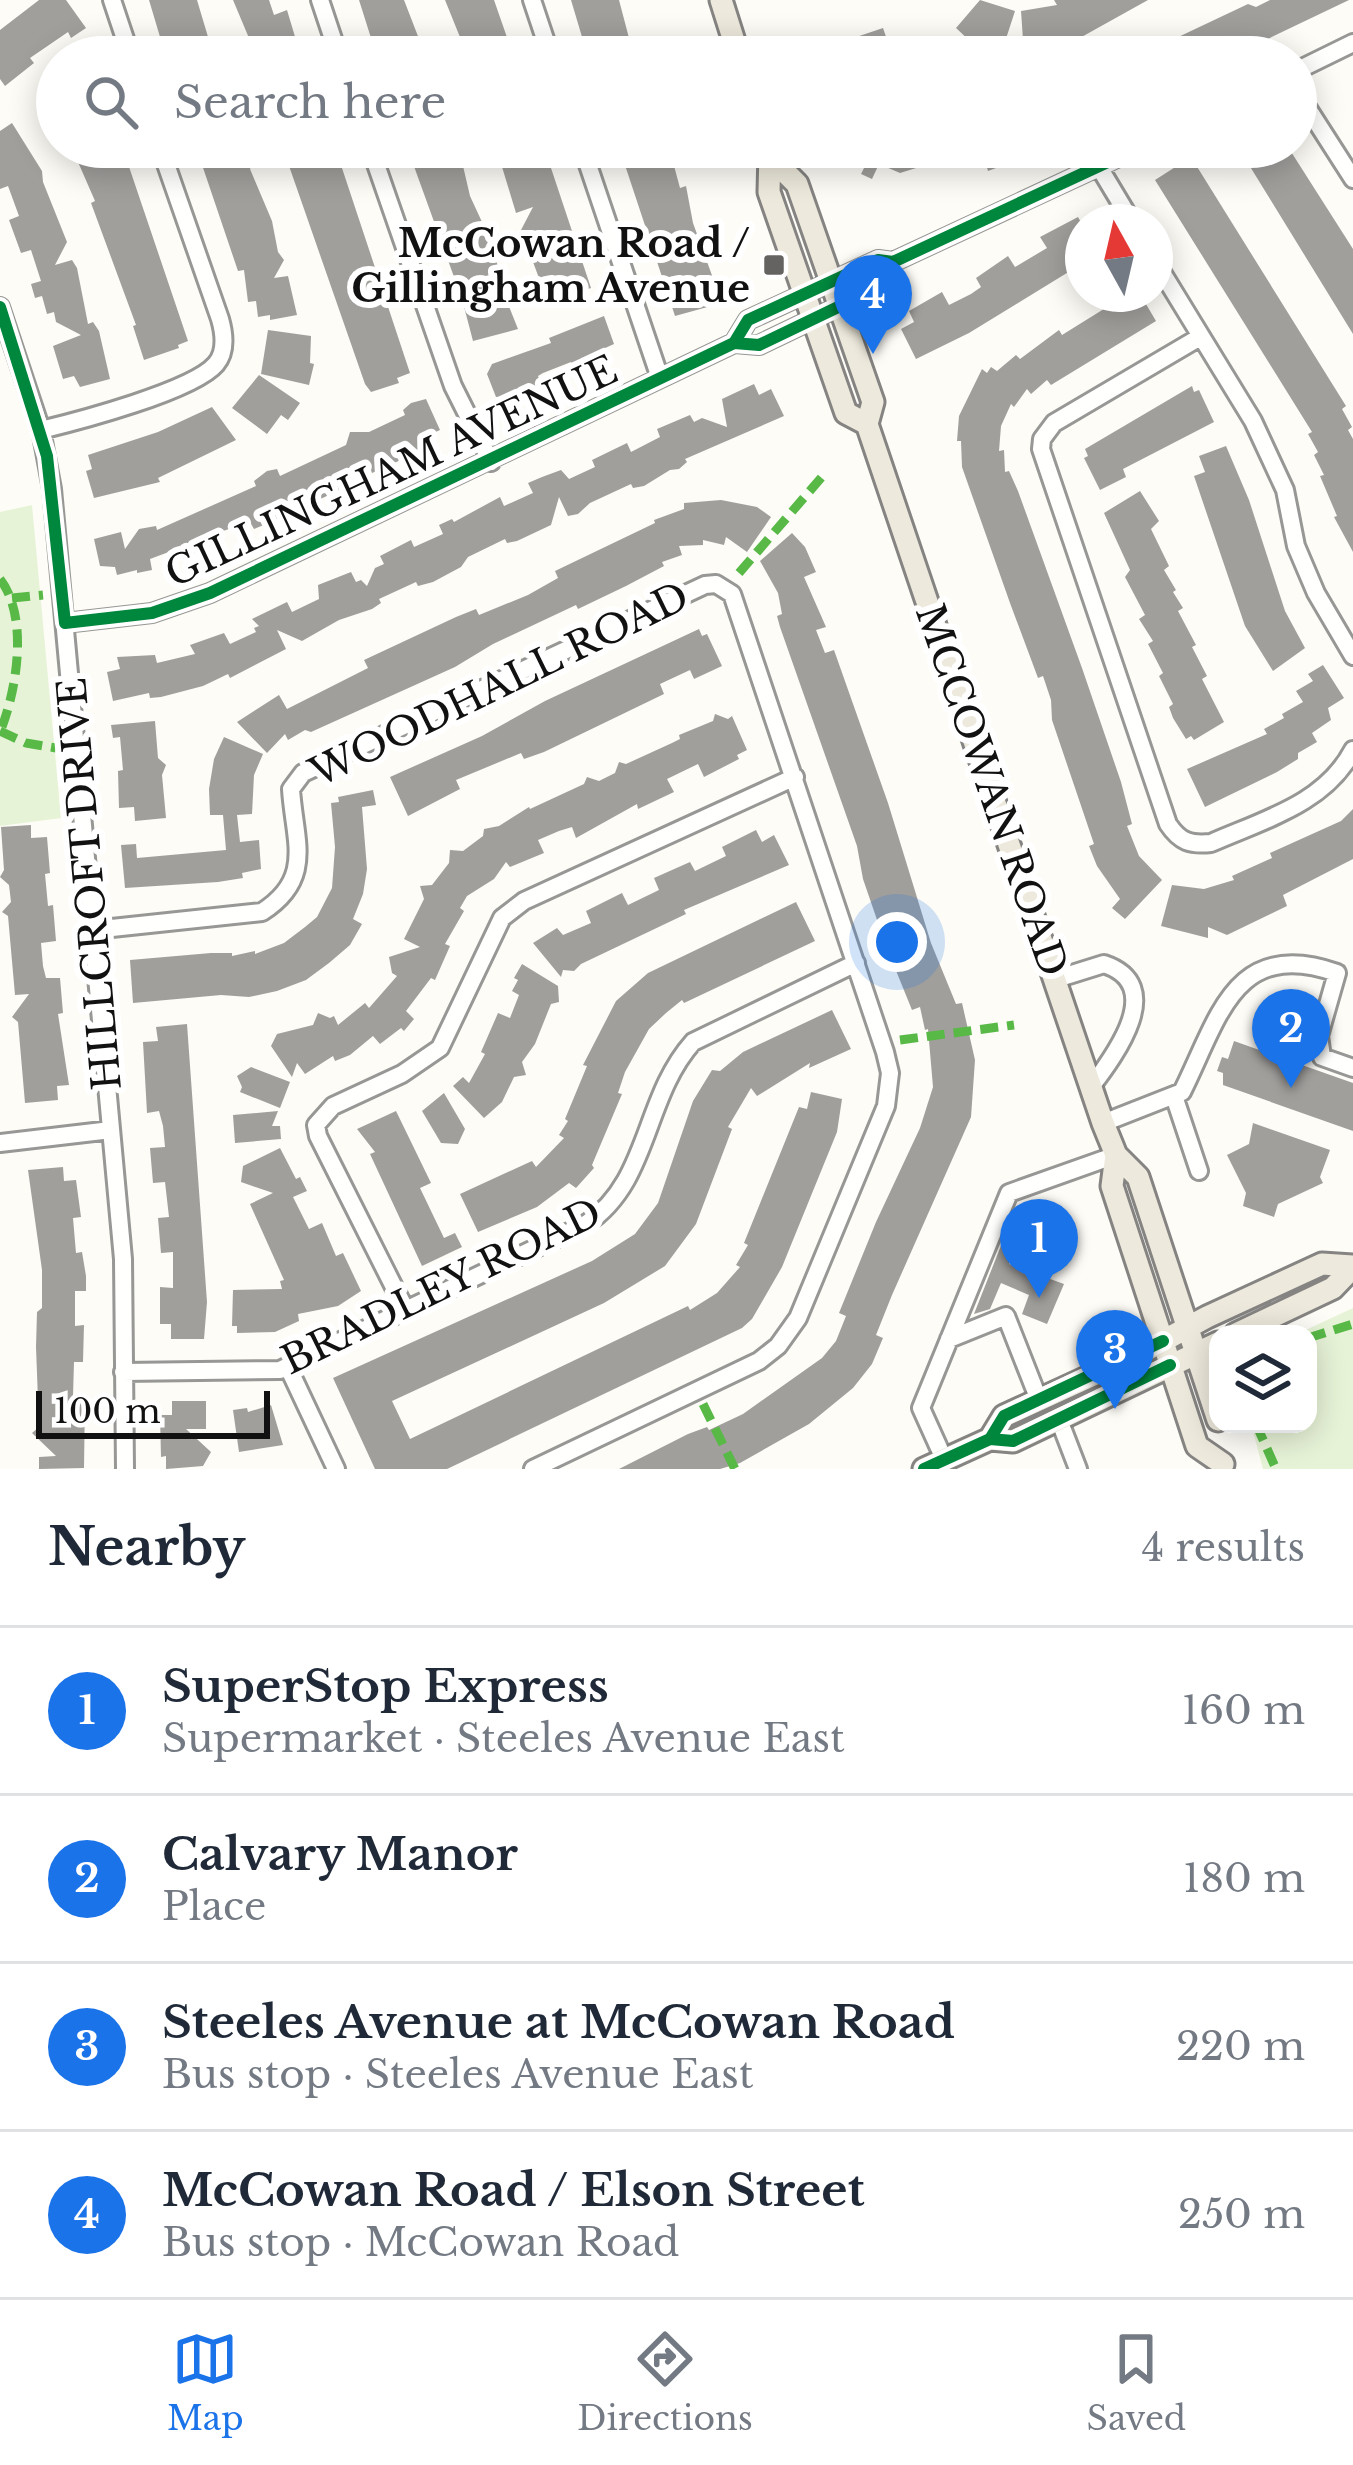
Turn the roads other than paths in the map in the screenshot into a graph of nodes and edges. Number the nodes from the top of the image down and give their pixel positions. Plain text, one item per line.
1 (112, 0) edge
2 (320, 0) edge
3 (532, 0) edge
4 (721, 0) edge
5 (124, 36) edge
6 (332, 36) edge
7 (544, 36) edge
8 (733, 36) edge
9 (1353, 43) edge
10 (1317, 61) edge
11 (1317, 123) edge
12 (167, 168) edge
13 (377, 168) edge
14 (589, 168) edge
15 (770, 168) edge
16 (783, 168) edge
17 (1098, 168) edge
18 (1101, 168) edge
19 (1353, 179) edge
20 (1122, 204) edge
21 (893, 262) junction
22 (831, 281) junction
23 (1173, 291) edge
24 (806, 293) junction
25 (840, 306) junction
26 (2, 317) edge
27 (814, 318) junction
28 (1200, 337) junction
29 (734, 344) junction
30 (660, 378) junction
31 (867, 424) junction
32 (41, 430) junction
33 (491, 462) junction
34 (65, 623) junction
35 (1353, 656) edge
36 (1353, 750) edge
37 (795, 777) junction
38 (93, 930) junction
39 (856, 963) junction
40 (1055, 979) junction
41 (1353, 1068) edge
42 (1091, 1087) junction
43 (1174, 1096) junction
44 (1103, 1123) junction
45 (111, 1130) junction
46 (0, 1143) edge
47 (1116, 1156) junction
48 (1199, 1171) dead end
49 (1353, 1266) edge
50 (406, 1311) junction
51 (1255, 1325) edge
52 (1186, 1328) junction
53 (949, 1339) junction
54 (1162, 1341) junction
55 (1209, 1346) edge
56 (1195, 1353) junction
57 (1171, 1365) junction
58 (288, 1367) junction
59 (123, 1372) junction
60 (1209, 1393) edge
61 (1039, 1400) junction
62 (1058, 1418) junction
63 (1220, 1433) edge
64 (990, 1438) junction
65 (934, 1464) edge
66 (1076, 1466) edge
67 (1223, 1467) edge
68 (125, 1469) edge
69 (336, 1469) edge
70 (532, 1469) edge

1 - 5 street
2 - 6 street
3 - 7 street
4 - 8 main road
9 - 10 street
11 - 19 street
12 - 32 street
13 - 33 street
14 - 30 street
15 - 24 main road, MCCOWAN ROAD
16 - 22 main road, MCCOWAN ROAD
17 - 21 street
18 - 20 street
21 - 22 street, GILLINGHAM AVENUE
21 - 25 street, GILLINGHAM AVENUE
22 - 24 street, GILLINGHAM AVENUE
22 - 25 main road, MCCOWAN ROAD
23 - 28 street
24 - 27 main road, MCCOWAN ROAD
24 - 29 street, GILLINGHAM AVENUE
25 - 27 street, GILLINGHAM AVENUE
25 - 31 main road, MCCOWAN ROAD
26 - 32 street, HILLCROFT DRIVE
27 - 29 street, GILLINGHAM AVENUE
27 - 31 main road, MCCOWAN ROAD
28 - 35 street
28 - 36 street
29 - 30 street, GILLINGHAM AVENUE
30 - 33 street, GILLINGHAM AVENUE
31 - 40 main road, MCCOWAN ROAD
32 - 34 street, HILLCROFT DRIVE
33 - 34 street, GILLINGHAM AVENUE
34 - 38 street, HILLCROFT DRIVE
37 - 38 street, WOODHALL ROAD
37 - 39 street, WOODHALL ROAD
37 - 50 street
38 - 45 street, HILLCROFT DRIVE
39 - 50 street, BRADLEY ROAD
39 - 70 street, WOODHALL ROAD
40 - 42 main road, MCCOWAN ROAD
40 - 42 street
41 - 43 street
42 - 44 main road, MCCOWAN ROAD
43 - 44 street
43 - 48 street
44 - 47 main road, MCCOWAN ROAD
45 - 46 street
45 - 59 street, HILLCROFT DRIVE
47 - 52 main road, MCCOWAN ROAD
47 - 53 street
47 - 54 main road, MCCOWAN ROAD
49 - 51 main road
49 - 52 main road
50 - 58 street, BRADLEY ROAD
52 - 54 main road
52 - 56 main road, MCCOWAN ROAD
53 - 61 street
53 - 65 street
54 - 57 main road, MCCOWAN ROAD
54 - 61 main road
55 - 56 main road
56 - 57 main road
56 - 60 main road, MCCOWAN ROAD
57 - 62 main road
57 - 67 main road, MCCOWAN ROAD
58 - 59 street, BRADLEY ROAD
58 - 69 street
59 - 68 street, HILLCROFT DRIVE
61 - 64 main road
62 - 64 main road
62 - 66 street
63 - 67 main road, MCCOWAN ROAD
64 - 65 main road

